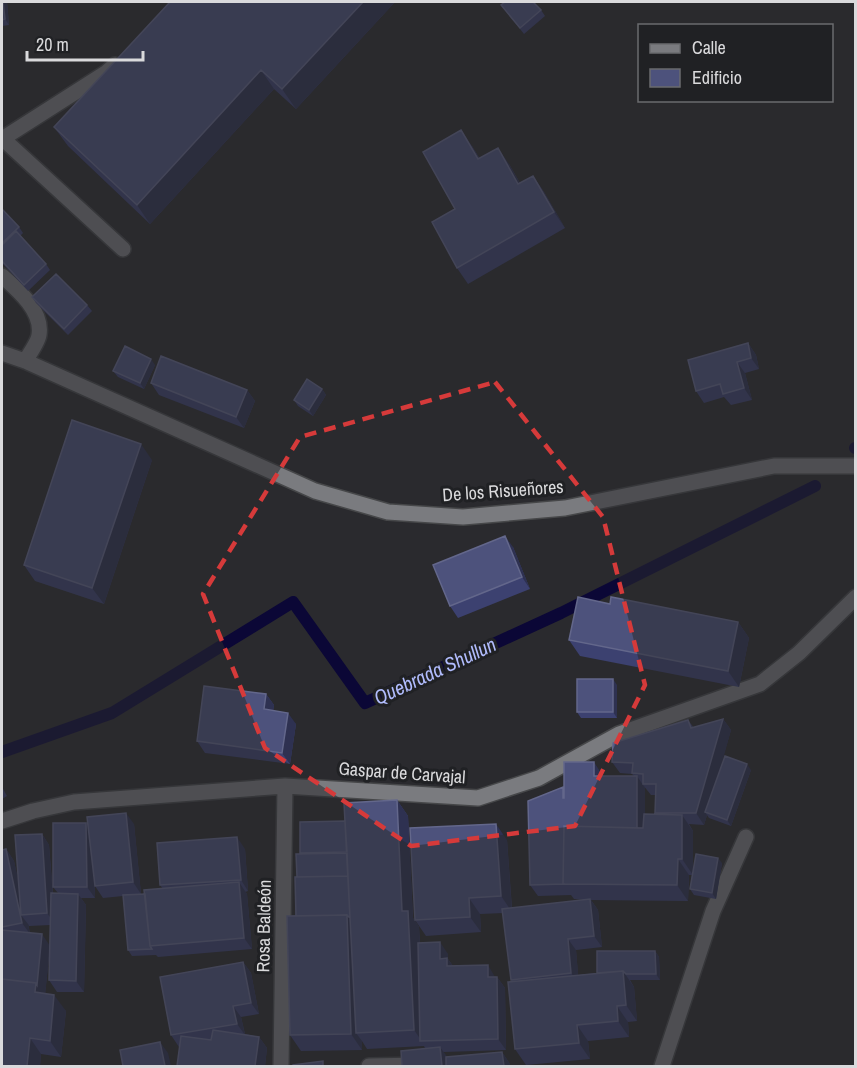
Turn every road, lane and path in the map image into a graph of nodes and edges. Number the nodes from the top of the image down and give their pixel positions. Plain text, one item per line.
1 (125, 57) edge
2 (2, 139) edge
3 (123, 249) dead end
4 (2, 276) edge
5 (2, 353) edge
6 (25, 361) junction
7 (855, 466) edge
8 (855, 597) edge
9 (285, 786) junction
10 (2, 822) edge
11 (746, 837) dead end
12 (435, 1064) edge
13 (281, 1066) edge
14 (369, 1066) edge
15 (662, 1066) edge

1 - 2 street
2 - 3 street
4 - 6 street
5 - 6 street, De los Risueñores
6 - 7 street, De los Risueñores
8 - 9 street, Gaspar de Carvajal
9 - 10 street, Gaspar de Carvajal
9 - 13 street, Rosa Baldeón
11 - 15 street
12 - 14 street

